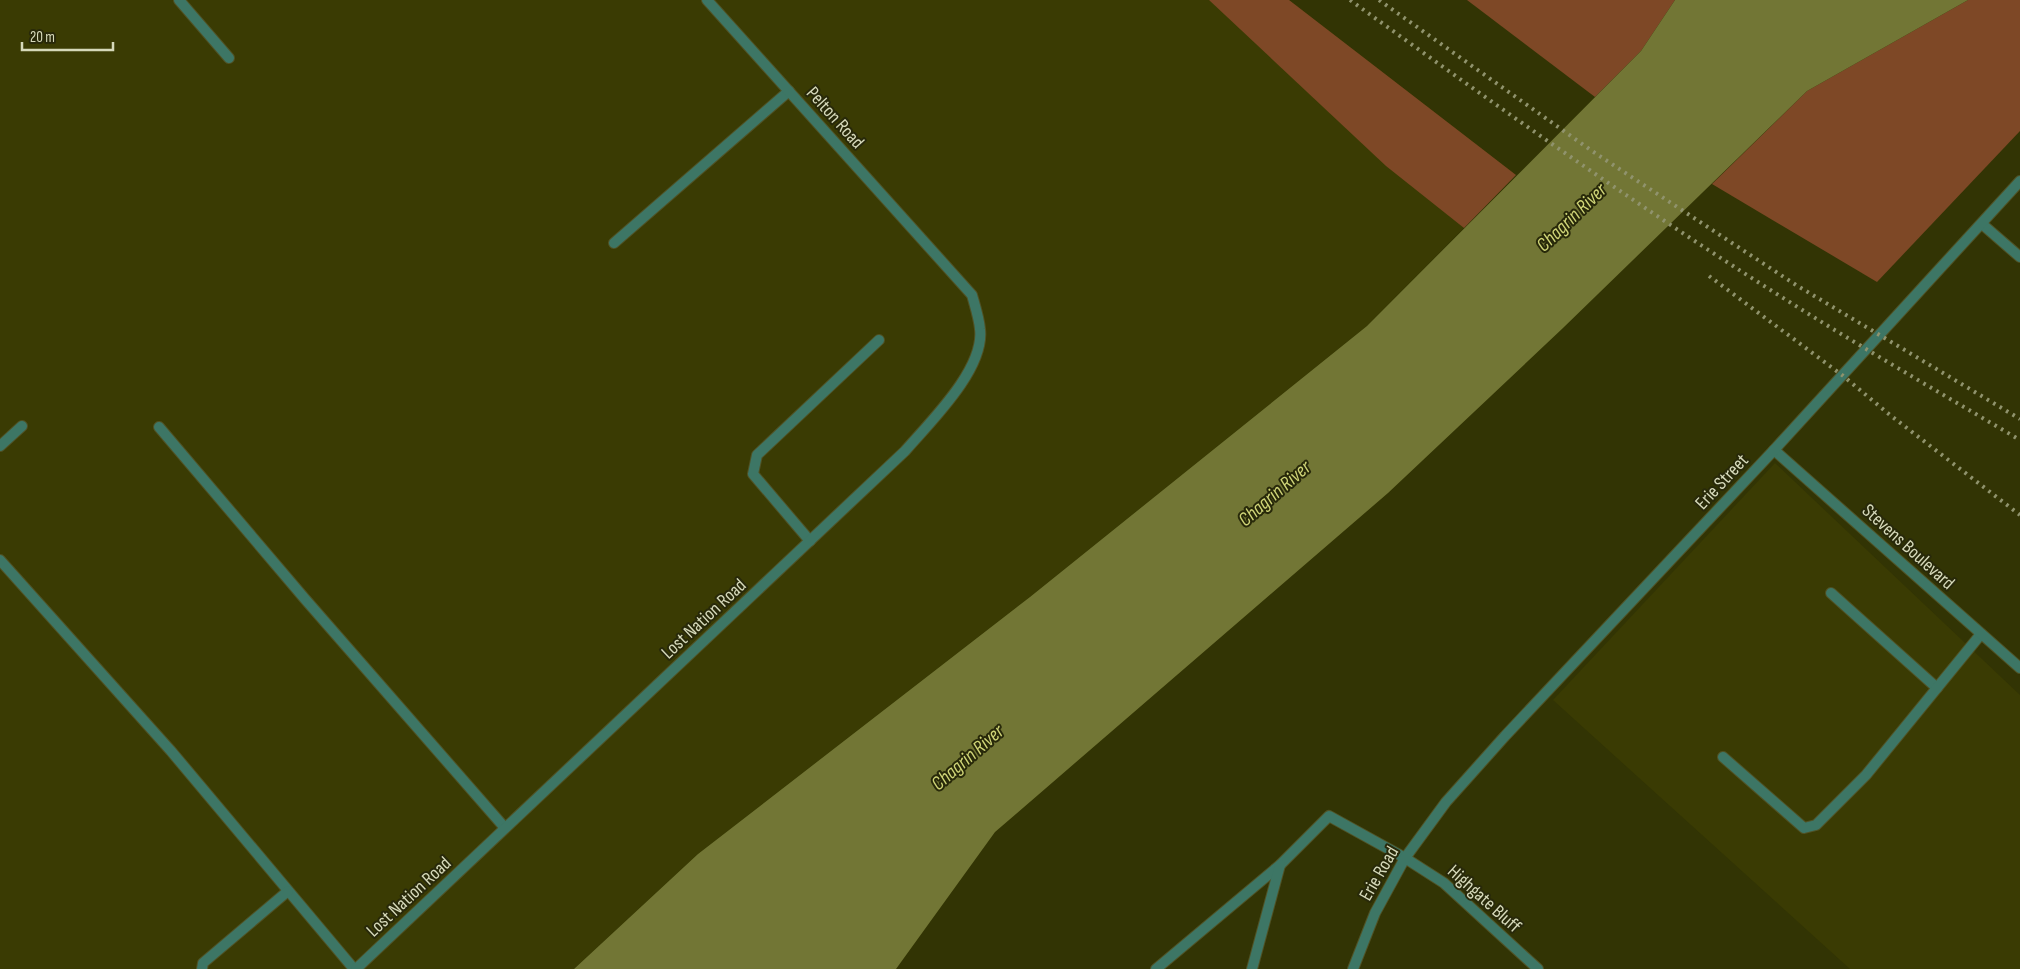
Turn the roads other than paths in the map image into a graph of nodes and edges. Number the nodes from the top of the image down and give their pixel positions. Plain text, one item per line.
1 (179, 0) edge
2 (707, 0) edge
3 (229, 58) dead end
4 (789, 90) junction
5 (2020, 181) edge
6 (1982, 224) junction
7 (614, 243) dead end
8 (2020, 256) edge
9 (939, 257) joint
10 (878, 340) dead end
11 (22, 426) dead end
12 (160, 427) dead end
13 (0, 446) edge
14 (1774, 450) junction
15 (810, 541) junction
16 (0, 560) edge
17 (1831, 593) dead end
18 (1981, 634) junction
19 (2020, 668) edge
20 (1937, 688) junction
21 (1723, 757) dead end
22 (1446, 802) joint
23 (505, 828) junction
24 (1405, 858) junction
25 (1280, 866) junction
26 (288, 891) junction
27 (202, 969) edge
28 (355, 969) edge
29 (1156, 969) edge
30 (1252, 969) edge
31 (1353, 969) edge
32 (1538, 969) edge

1 - 3 street
2 - 4 street, Pelton Road
4 - 7 street
4 - 9 street, Pelton Road
5 - 6 street, Erie Street
6 - 8 street
6 - 14 street, Erie Street
9 - 15 street, Lost Nation Road
10 - 15 street
11 - 13 street
12 - 23 street
14 - 18 street, Stevens Boulevard
14 - 22 street, Erie Street
15 - 23 street, Lost Nation Road
16 - 26 street
17 - 20 street
18 - 19 street, Stevens Boulevard
18 - 20 street
20 - 21 street
22 - 24 street, Erie Road
23 - 28 street, Lost Nation Road
24 - 25 street, Highgate Bluff
24 - 31 street, Erie Road
24 - 32 street, Highgate Bluff
25 - 29 street
25 - 30 street
26 - 27 street
26 - 28 street

